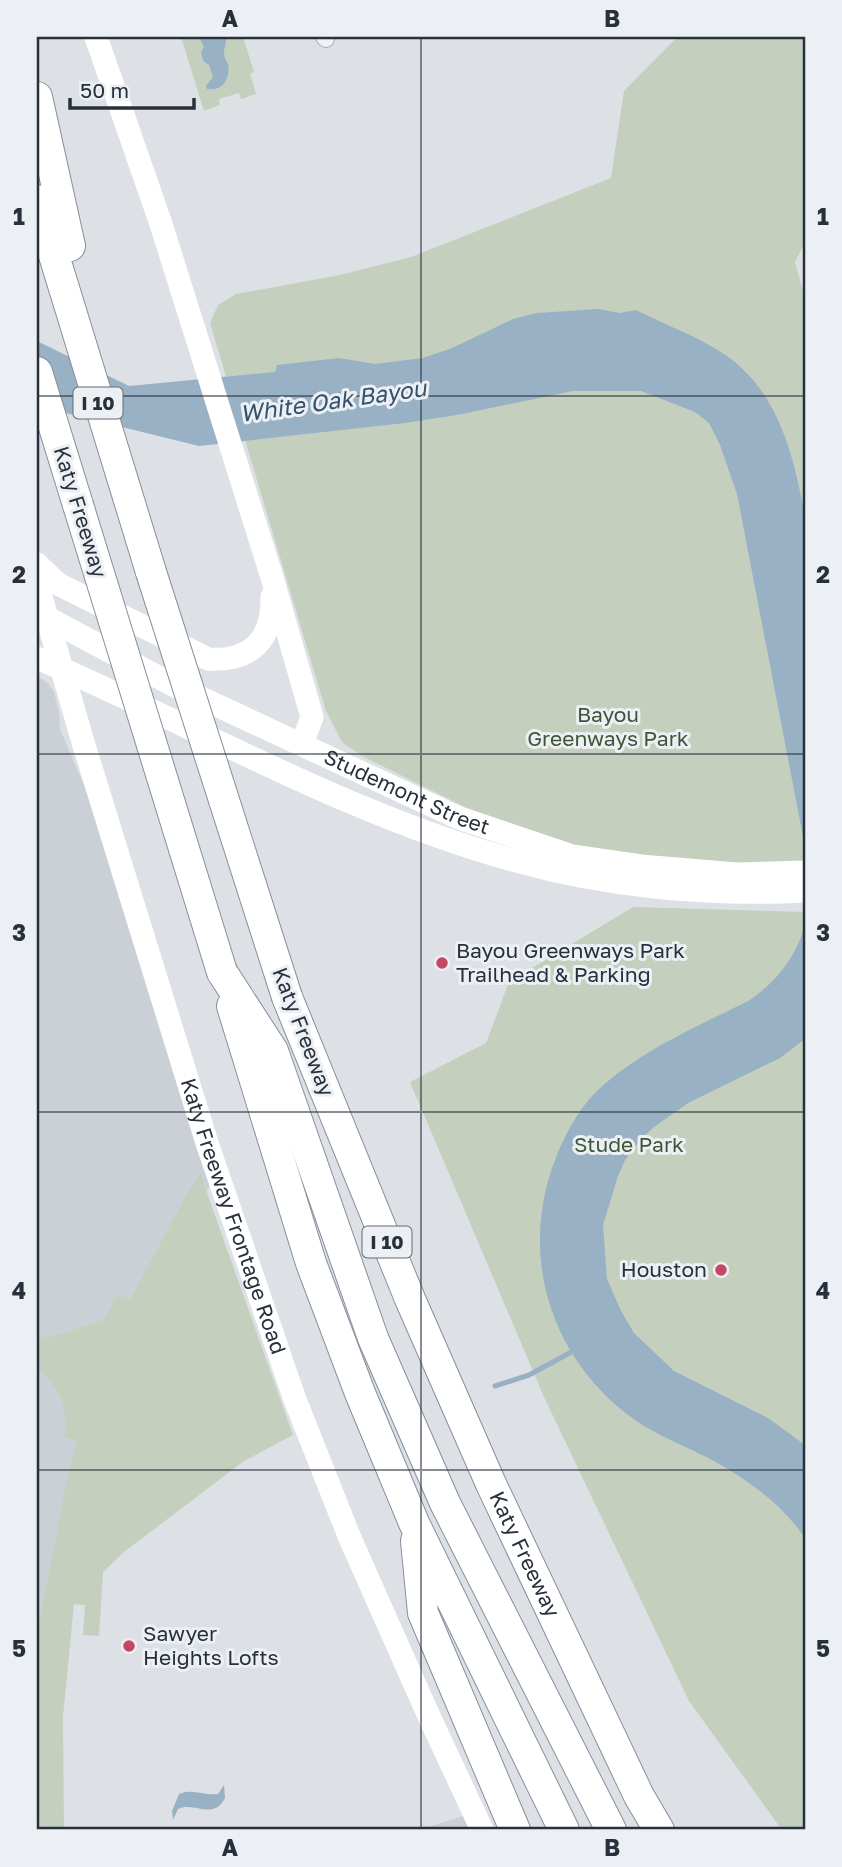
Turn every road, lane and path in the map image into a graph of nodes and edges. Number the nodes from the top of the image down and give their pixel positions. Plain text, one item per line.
1 (96, 37) edge
2 (37, 97) edge
3 (37, 200) edge
4 (69, 305) junction
5 (37, 372) edge
6 (37, 406) edge
7 (78, 505) junction
8 (37, 564) edge
9 (271, 574) junction
10 (37, 583) edge
11 (42, 615) edge
12 (37, 659) edge
13 (62, 669) junction
14 (302, 744) junction
15 (261, 762) junction
16 (805, 872) edge
17 (676, 880) junction
18 (805, 891) edge
19 (222, 972) junction
20 (287, 997) junction
21 (450, 1500) junction
22 (412, 1520) junction
23 (482, 1830) edge
24 (515, 1830) edge
25 (565, 1830) edge
26 (611, 1830) edge
27 (659, 1830) edge

1 - 9 main road
2 - 4 highway
3 - 4 highway, Katy Freeway / I 10
4 - 20 highway, Katy Freeway / I 10, bridge
5 - 7 highway, Katy Freeway / I 10
6 - 7 highway
7 - 19 highway, Katy Freeway / I 10, bridge
8 - 9 main road
9 - 14 main road
10 - 11 main road, Katy Freeway Frontage Road
11 - 13 main road, Katy Freeway Frontage Road
11 - 14 main road, Studemont Street
12 - 13 main road, Studemont Street
13 - 15 main road, Studemont Street
13 - 23 main road, Katy Freeway Frontage Road
14 - 15 main road
14 - 17 main road, Studemont Street
15 - 17 main road, Studemont Street
16 - 17 main road, Studemont Street
17 - 18 main road, Studemont Street
19 - 21 highway
19 - 22 highway, Katy Freeway / I 10
20 - 21 highway
20 - 27 highway, Katy Freeway / I 10
21 - 26 highway
22 - 24 highway
22 - 25 highway, Katy Freeway / I 10

